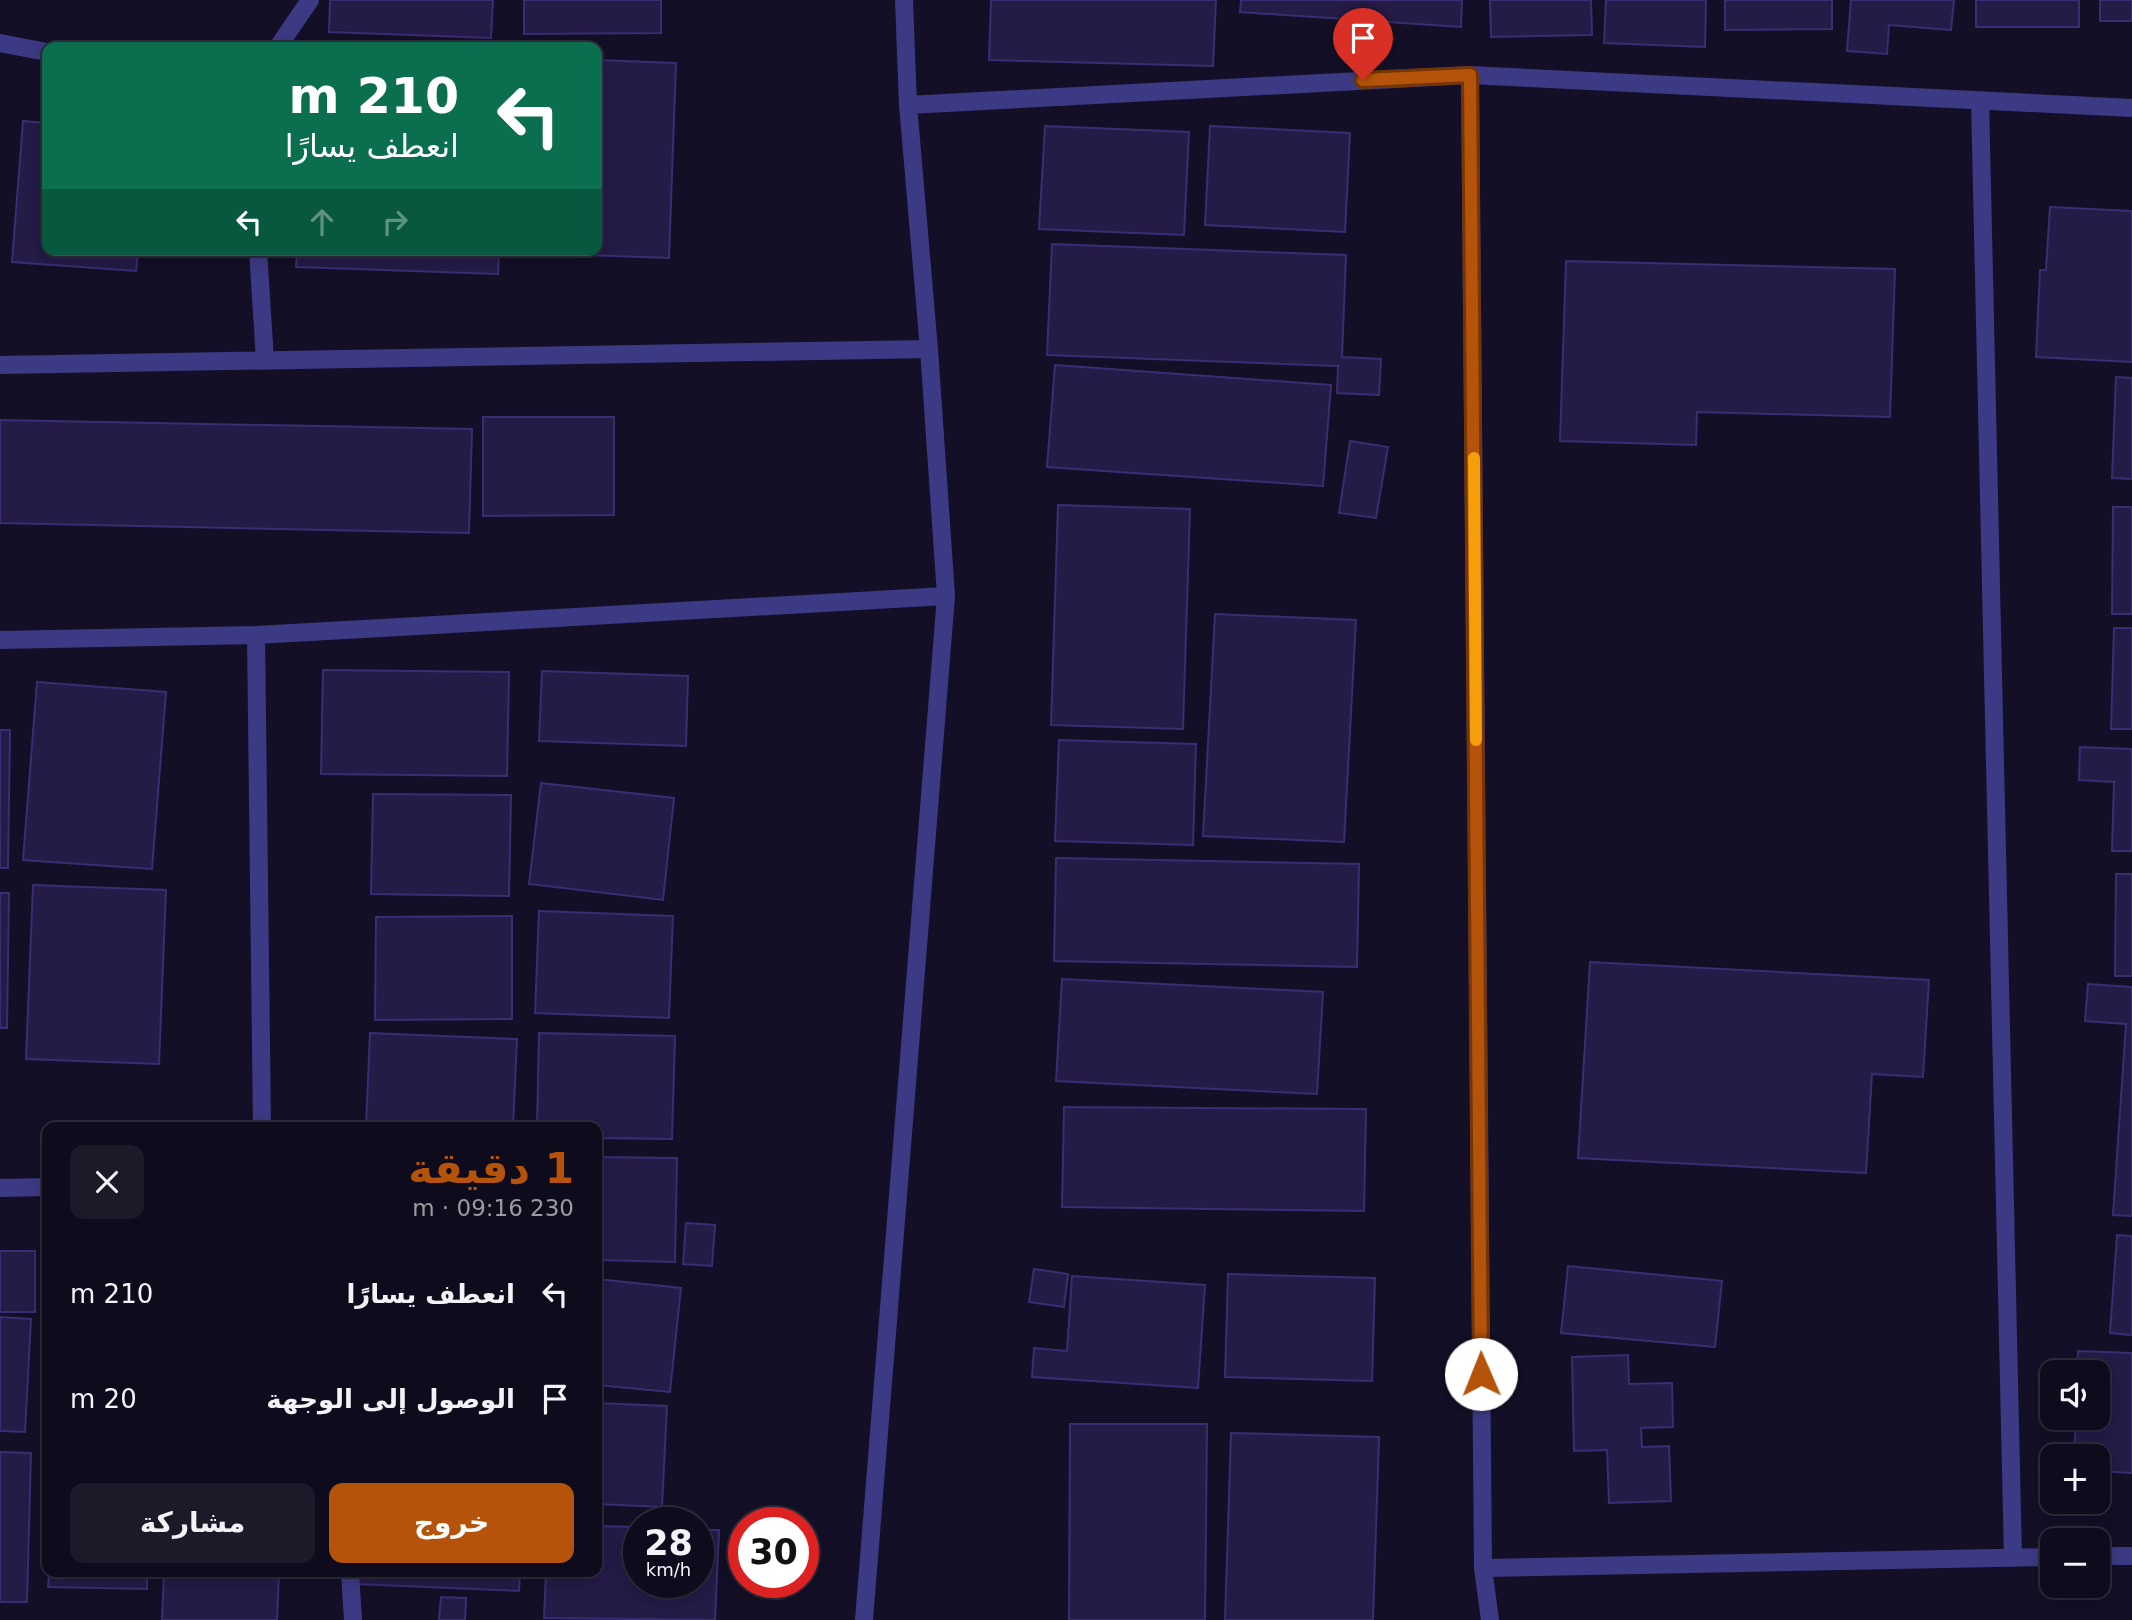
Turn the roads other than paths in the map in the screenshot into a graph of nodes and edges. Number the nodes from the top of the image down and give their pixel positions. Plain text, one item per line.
1 (310, 0) edge
2 (904, 0) edge
3 (281, 42) edge
4 (0, 43) edge
5 (42, 51) edge
6 (1470, 75) junction
7 (1980, 100) junction
8 (908, 105) junction
9 (2132, 108) edge
10 (258, 256) edge
11 (929, 349) junction
12 (265, 360) junction
13 (0, 365) edge
14 (946, 596) junction
15 (256, 635) junction
16 (0, 640) edge
17 (262, 1122) edge
18 (42, 1187) edge
19 (0, 1188) edge
20 (2110, 1556) edge
21 (2132, 1556) edge
22 (2040, 1557) edge
23 (2013, 1558) junction
24 (1483, 1568) junction
25 (350, 1577) edge
26 (353, 1620) edge
27 (864, 1620) edge
28 (1490, 1620) edge

1 - 3 street
2 - 8 street
4 - 5 street
6 - 7 street
6 - 8 street
6 - 24 street
7 - 9 street
7 - 23 street
8 - 11 street
10 - 12 street
11 - 12 street
11 - 14 street
12 - 13 street
14 - 15 street
14 - 27 street
15 - 16 street
15 - 17 street
18 - 19 street
20 - 21 street
22 - 23 street
23 - 24 street
24 - 28 street
25 - 26 street

